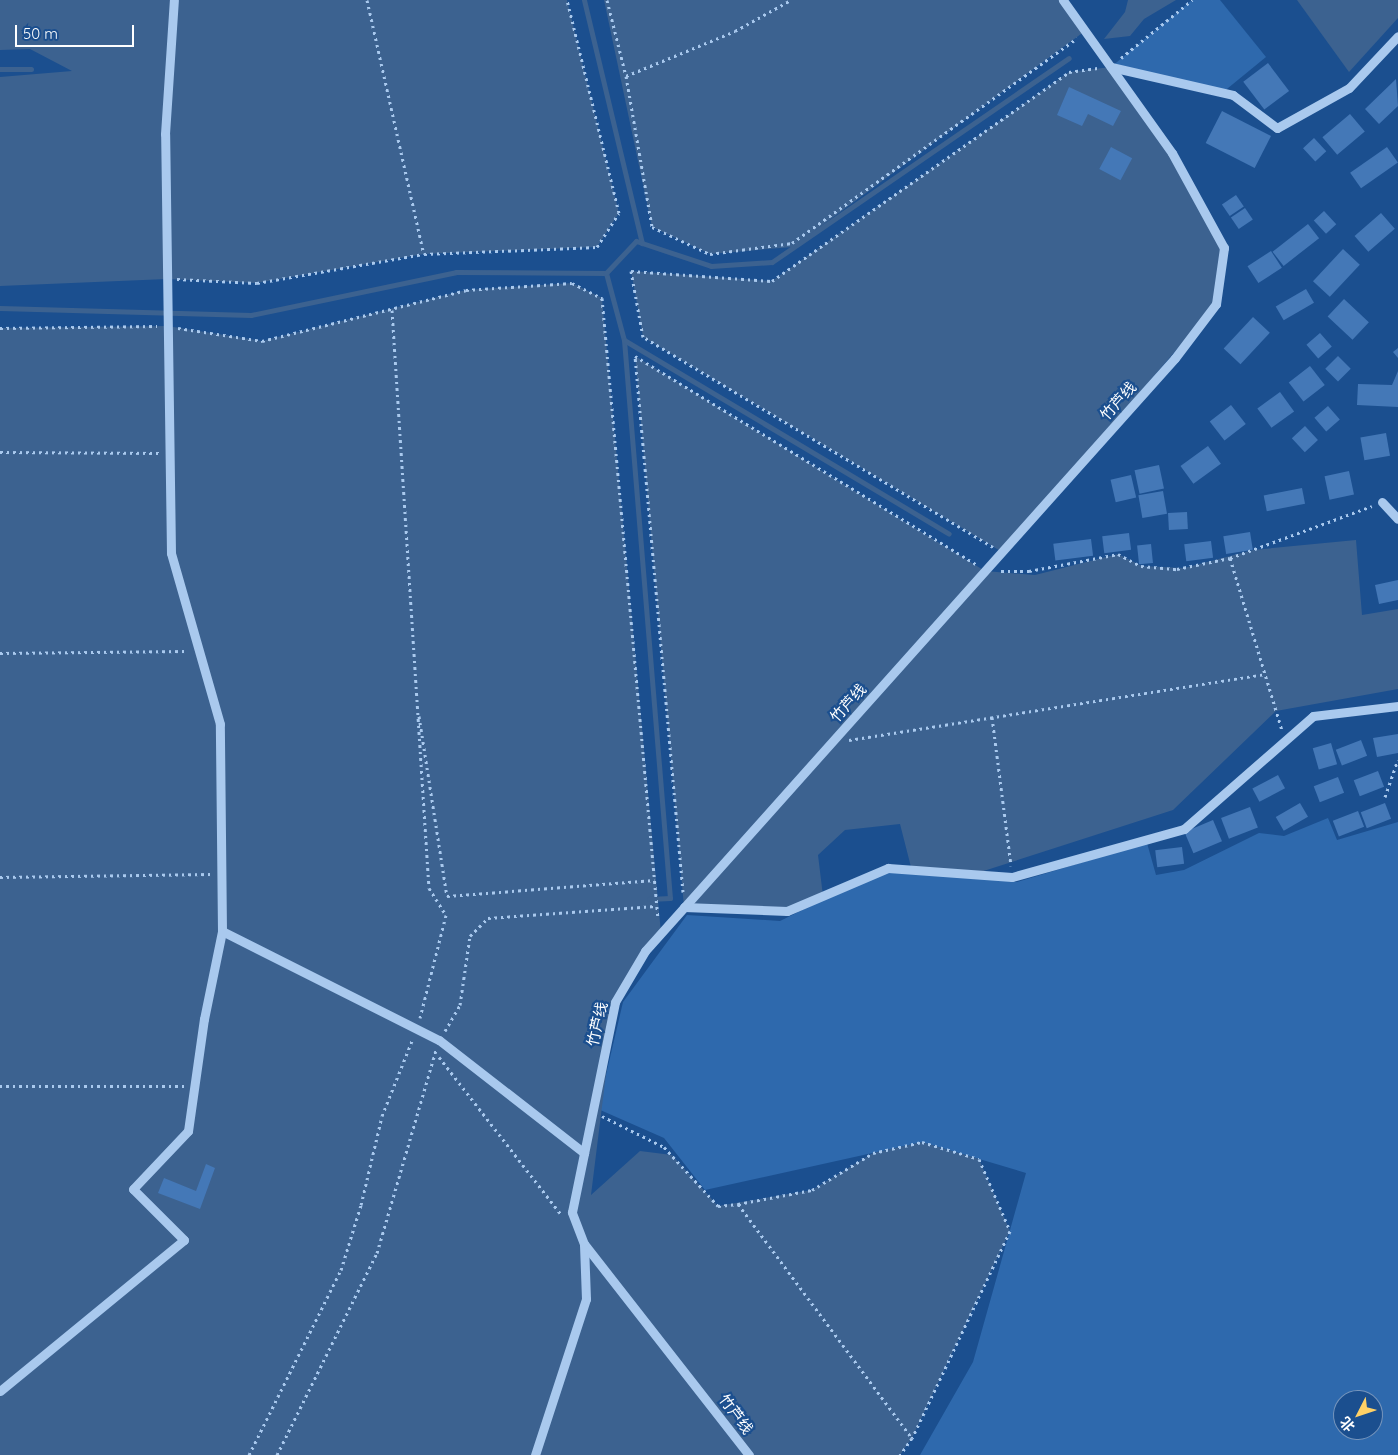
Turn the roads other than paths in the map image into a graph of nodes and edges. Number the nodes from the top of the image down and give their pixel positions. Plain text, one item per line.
1 (174, 0) edge
2 (1063, 0) edge
3 (1398, 36) edge
4 (1111, 67) junction
5 (1382, 502) road end
6 (1398, 519) edge
7 (1398, 706) edge
8 (684, 907) junction
9 (222, 930) junction
10 (584, 1153) junction
11 (584, 1244) junction
12 (0, 1391) edge
13 (535, 1455) edge
14 (749, 1455) edge

1 - 9 street
2 - 4 street, 竹芦线
3 - 4 street
4 - 8 street, 竹芦线
5 - 6 street
7 - 8 street
8 - 10 street, 竹芦线
9 - 10 street
9 - 12 street
10 - 11 street, 竹芦线
11 - 13 street
11 - 14 street, 竹芦线

